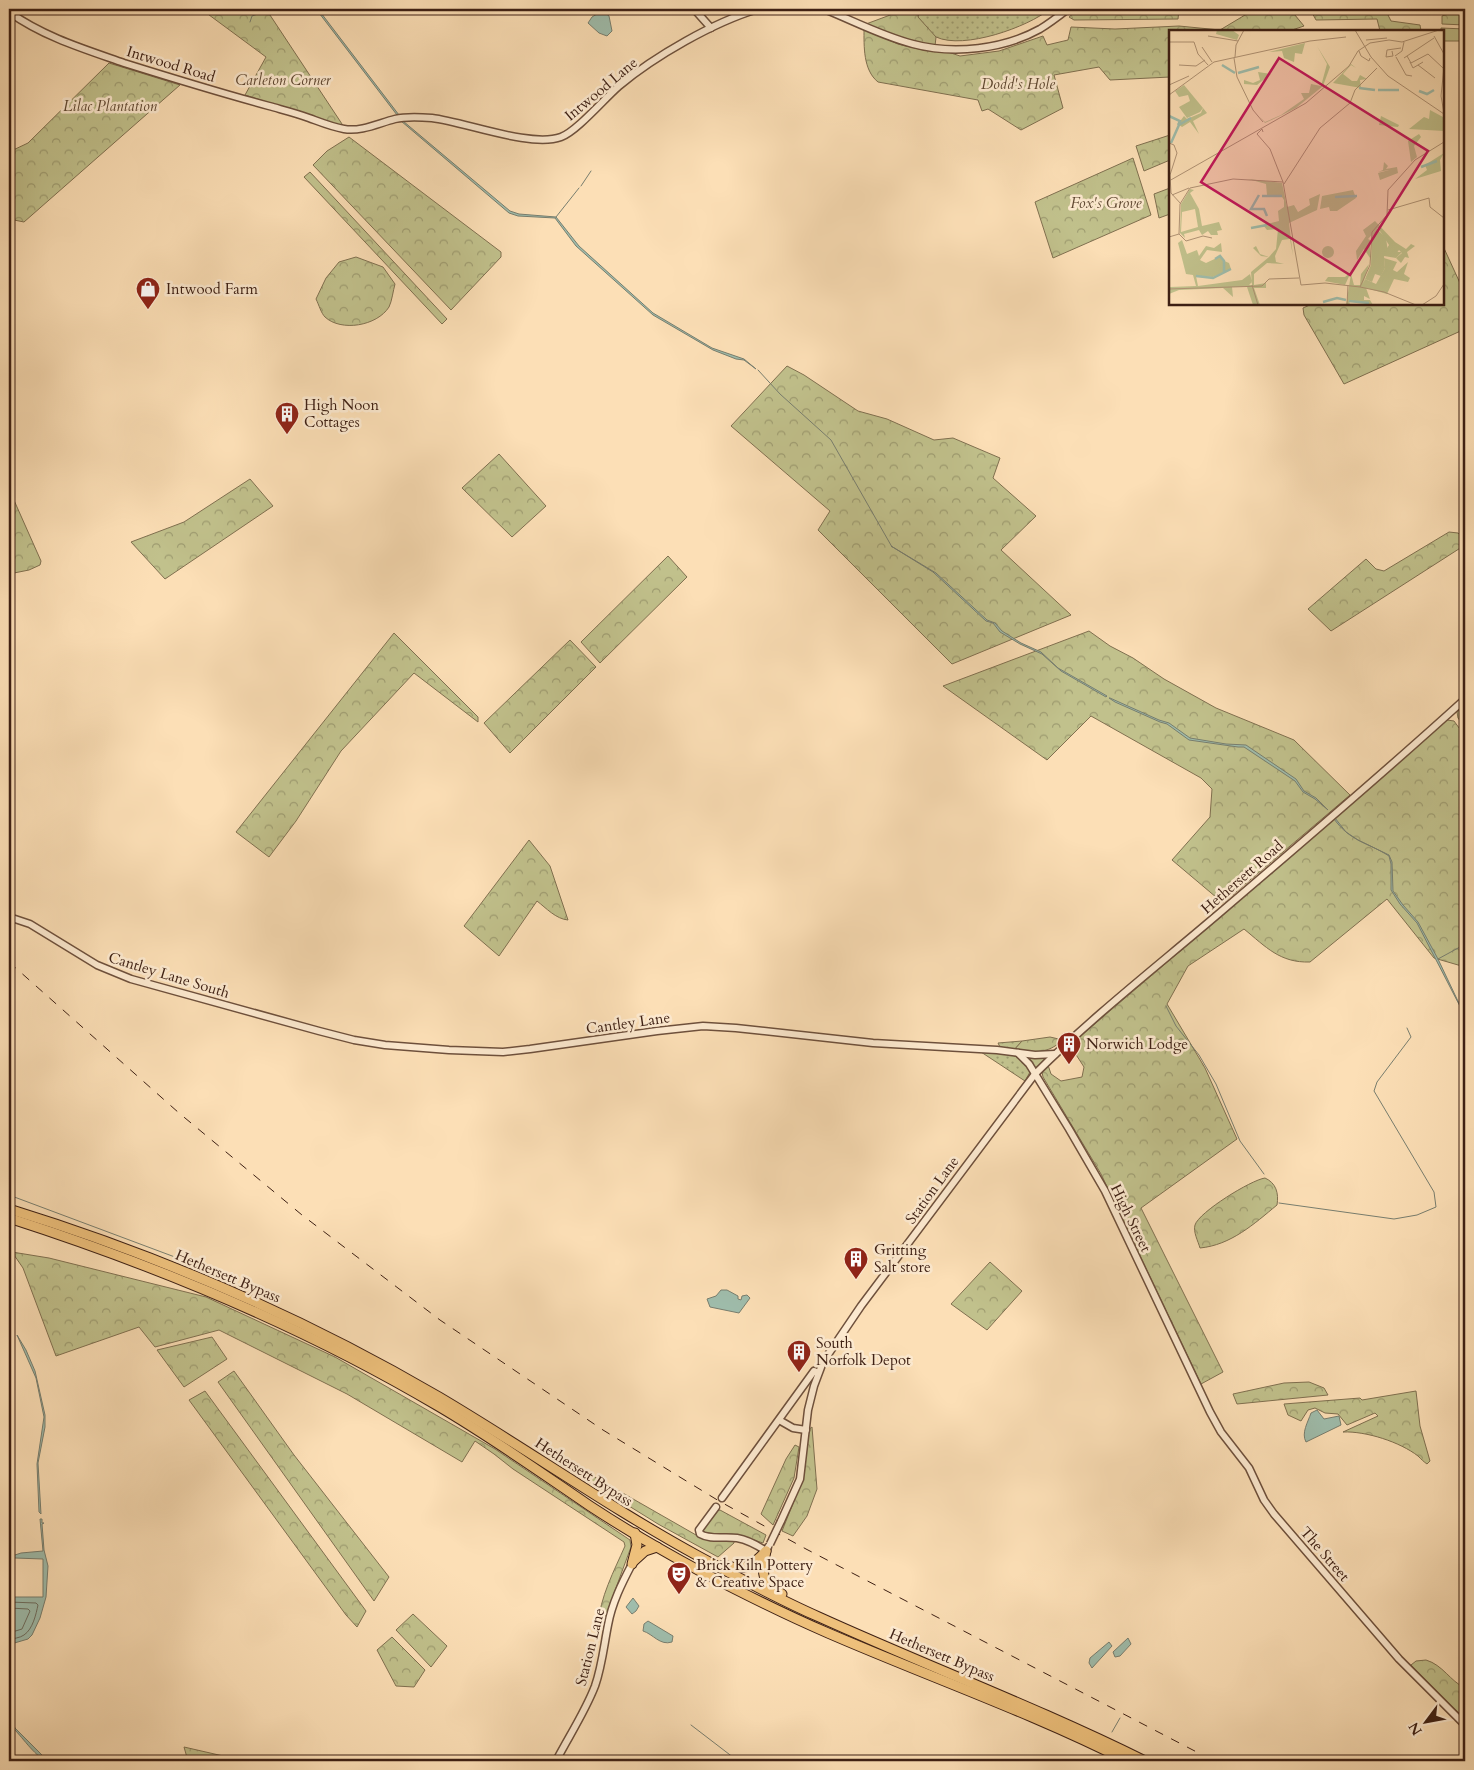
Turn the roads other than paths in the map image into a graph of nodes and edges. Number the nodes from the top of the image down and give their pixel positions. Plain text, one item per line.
1 (694, 9) edge
2 (758, 9) edge
3 (824, 9) edge
4 (1068, 9) edge
5 (9, 12) edge
6 (711, 28) junction
7 (566, 134) joint
8 (1465, 700) edge
9 (9, 917) edge
10 (245, 1011) joint
11 (1018, 1053) junction
12 (1055, 1054) junction
13 (1035, 1074) junction
14 (9, 1209) edge
15 (9, 1218) edge
16 (818, 1373) junction
17 (1195, 1378) joint
18 (779, 1420) junction
19 (806, 1430) junction
20 (722, 1498) dead end
21 (716, 1507) dead end
22 (635, 1533) junction
23 (656, 1547) junction
24 (768, 1547) junction
25 (696, 1555) junction
26 (632, 1564) junction
27 (815, 1615) junction
28 (1465, 1725) edge
29 (556, 1761) edge
30 (1127, 1761) edge
31 (1145, 1761) edge

1 - 6 street
2 - 6 street, Intwood Lane
3 - 4 street
5 - 7 street, Intwood Road
6 - 7 street, Intwood Lane
8 - 12 street, Hethersett Road
9 - 10 street, Cantley Lane South
10 - 11 street, Cantley Lane
11 - 12 street, Cantley Lane
11 - 13 street
12 - 13 street, Hethersett Road
13 - 16 street, Station Lane
13 - 17 street, High Street
14 - 25 highway, Hethersett Bypass
15 - 22 highway, Hethersett Bypass
16 - 18 street, Station Lane
16 - 19 street, Station Lane
17 - 28 street, The Street
18 - 19 street
18 - 20 street, Station Lane
19 - 24 street, Station Lane, bridge
21 - 24 street
22 - 23 highway, Hethersett Bypass
22 - 26 highway
23 - 26 highway
23 - 30 highway, Hethersett Bypass
24 - 25 highway
24 - 27 highway
25 - 27 highway, Hethersett Bypass
26 - 29 street, Station Lane
27 - 31 highway, Hethersett Bypass

